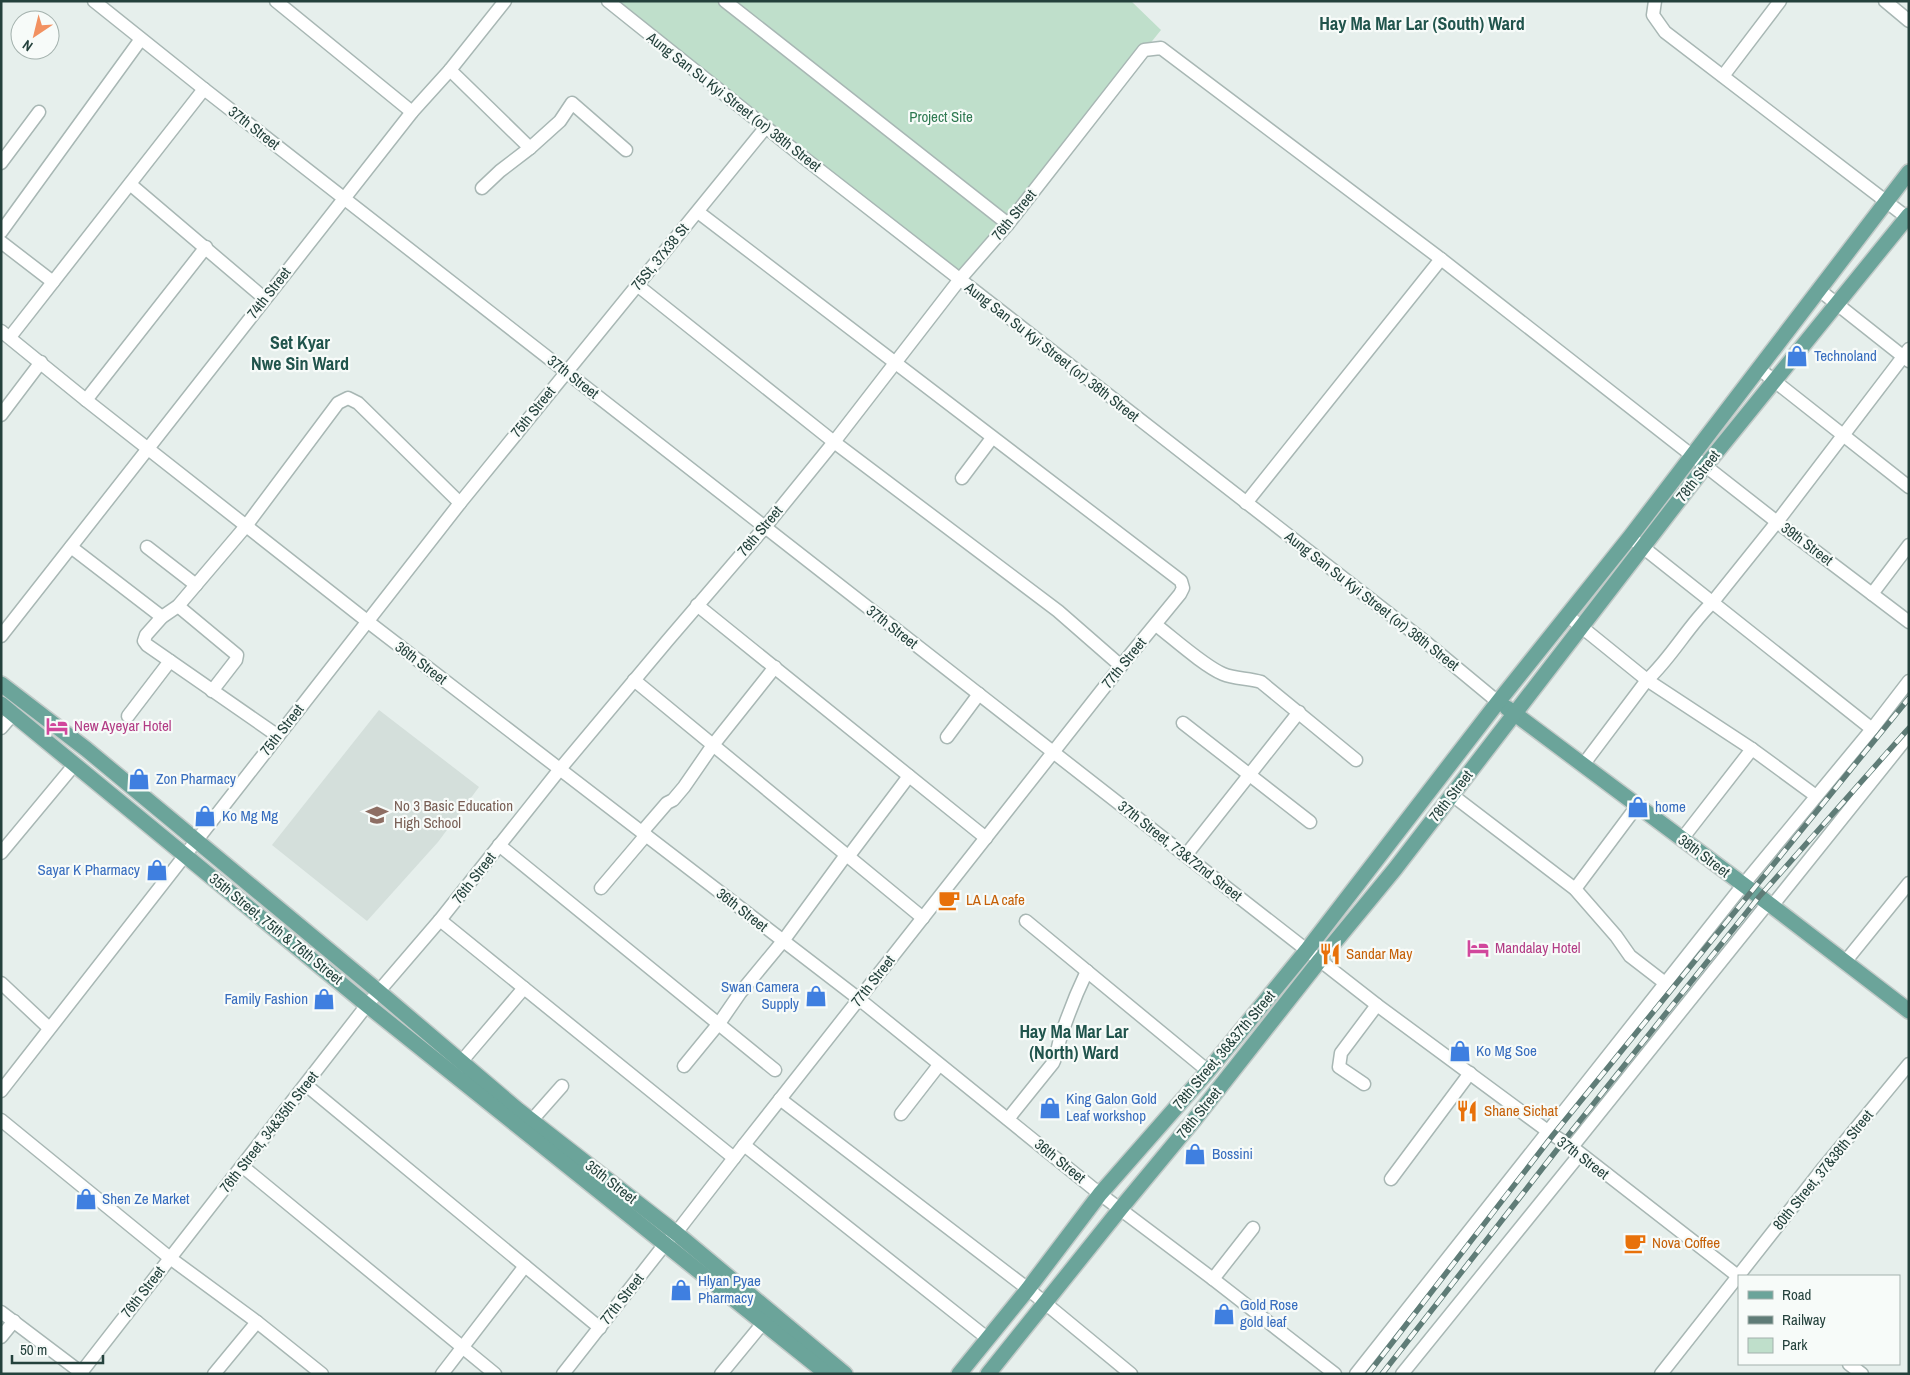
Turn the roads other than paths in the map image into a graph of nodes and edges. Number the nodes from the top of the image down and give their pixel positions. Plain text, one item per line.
1 (94, 1) edge
2 (276, 1) edge
3 (505, 1) edge
4 (608, 1) edge
5 (725, 1) edge
6 (1655, 1) edge
7 (1780, 1) edge
8 (1885, 1) edge
9 (1909, 21) edge
10 (141, 39) junction
11 (1144, 50) joint
12 (450, 70) junction
13 (1723, 76) junction
14 (204, 89) junction
15 (39, 112) dead end
16 (412, 112) junction
17 (766, 127) junction
18 (530, 148) junction
19 (626, 150) dead end
20 (1, 163) edge
21 (1909, 172) edge
22 (130, 184) junction
23 (482, 188) dead end
24 (344, 198) junction
25 (1886, 200) junction
26 (698, 212) junction
27 (1908, 217) edge
28 (1008, 224) junction
29 (1, 232) edge
30 (1, 242) edge
31 (206, 247) junction
32 (1442, 259) junction
33 (960, 279) junction
34 (53, 282) junction
35 (637, 285) junction
36 (1818, 289) junction
37 (264, 298) junction
38 (1837, 305) junction
39 (5, 334) edge
40 (1907, 355) edge
41 (40, 362) junction
42 (894, 363) junction
43 (1758, 368) junction
44 (567, 372) junction
45 (1774, 381) junction
46 (86, 400) junction
47 (1, 414) edge
48 (1842, 435) junction
49 (992, 438) junction
50 (834, 442) junction
51 (148, 448) junction
52 (1692, 455) junction
53 (1706, 465) junction
54 (962, 478) dead end
55 (1909, 487) edge
56 (460, 503) junction
57 (1246, 503) junction
58 (1777, 522) junction
59 (246, 526) junction
60 (765, 527) junction
61 (1630, 538) junction
62 (1909, 545) edge
63 (71, 547) junction
64 (147, 547) dead end
65 (1643, 547) junction
66 (196, 585) junction
67 (1872, 594) junction
68 (1712, 603) junction
69 (697, 605) junction
70 (178, 606) junction
71 (1568, 616) junction
72 (162, 617) junction
73 (367, 621) junction
74 (1909, 622) edge
75 (1156, 625) junction
76 (1581, 627) junction
77 (1, 636) edge
78 (170, 661) junction
79 (1121, 666) junction
80 (774, 667) junction
81 (634, 680) junction
82 (1647, 680) junction
83 (1909, 681) edge
84 (1, 684) edge
85 (212, 691) junction
86 (979, 694) junction
87 (1498, 702) junction
88 (1, 704) edge
89 (1299, 712) junction
90 (14, 713) junction
91 (1515, 714) junction
92 (128, 716) dead end
93 (1183, 723) dead end
94 (1, 728) edge
95 (1872, 729) junction
96 (1909, 735) edge
97 (278, 736) junction
98 (946, 736) dead end
99 (713, 745) junction
100 (1752, 749) junction
101 (1053, 752) junction
102 (1356, 760) dead end
103 (74, 764) junction
104 (1583, 765) junction
105 (560, 769) junction
106 (113, 772) junction
107 (1249, 774) junction
108 (909, 776) junction
109 (101, 785) junction
110 (1452, 796) junction
111 (1816, 796) junction
112 (1637, 806) junction
113 (1310, 822) dead end
114 (644, 833) junction
115 (986, 838) junction
116 (1682, 839) junction
117 (196, 841) junction
118 (500, 845) junction
119 (1, 853) edge
120 (185, 854) junction
121 (1186, 855) junction
122 (847, 856) junction
123 (1909, 883) edge
124 (1743, 885) junction
125 (601, 888) dead end
126 (1575, 889) junction
127 (1770, 904) junction
128 (923, 918) junction
129 (440, 920) junction
130 (1026, 921) dead end
131 (783, 941) junction
132 (1307, 950) junction
133 (1320, 960) junction
134 (1845, 962) junction
135 (1087, 971) junction
136 (1, 983) edge
137 (1665, 983) junction
138 (524, 988) junction
139 (378, 992) junction
140 (859, 999) junction
141 (368, 1004) junction
142 (1377, 1005) junction
143 (1909, 1011) edge
144 (718, 1024) junction
145 (50, 1028) junction
146 (462, 1062) junction
147 (1909, 1064) edge
148 (940, 1065) junction
149 (684, 1066) dead end
150 (775, 1070) dead end
151 (1208, 1071) junction
152 (1470, 1073) junction
153 (1364, 1084) dead end
154 (306, 1085) junction
155 (562, 1086) dead end
156 (1, 1091) edge
157 (780, 1099) junction
158 (901, 1114) dead end
159 (1, 1120) edge
160 (532, 1120) junction
161 (1008, 1120) junction
162 (1548, 1131) junction
163 (744, 1145) junction
164 (1576, 1151) junction
165 (734, 1158) junction
166 (242, 1166) junction
167 (1392, 1179) dead end
168 (1100, 1194) junction
169 (1121, 1208) junction
170 (1253, 1228) dead end
171 (676, 1233) junction
172 (665, 1244) junction
173 (170, 1258) junction
174 (525, 1266) junction
175 (1740, 1275) edge
176 (1738, 1277) edge
177 (1213, 1279) junction
178 (1028, 1289) junction
179 (1044, 1303) junction
180 (1, 1312) edge
181 (14, 1321) junction
182 (256, 1322) junction
183 (763, 1323) junction
184 (600, 1328) junction
185 (1, 1337) edge
186 (987, 1338) junction
187 (463, 1347) junction
188 (1850, 1365) edge
189 (570, 1371) edge
190 (81, 1373) edge
191 (214, 1374) edge
192 (322, 1374) edge
193 (442, 1374) edge
194 (495, 1374) edge
195 (721, 1374) edge
196 (827, 1374) edge
197 (844, 1374) edge
198 (959, 1374) edge
199 (988, 1374) edge
200 (1131, 1374) edge
201 (1335, 1374) edge
202 (1356, 1374) edge
203 (1402, 1374) edge
204 (1661, 1374) edge
205 (1862, 1374) edge

1 - 10 street, 37th Street
2 - 16 street
3 - 12 street, 74th Street
4 - 17 street, Aung San Su Kyi Street (or) 38th Street
5 - 28 street
6 - 13 street
7 - 13 street
8 - 9 street
10 - 14 street, 37th Street
10 - 29 street
11 - 28 street, 76th Street
11 - 32 street, 39th Street
12 - 16 street, 74th Street
12 - 18 street
13 - 25 street
14 - 22 street
14 - 24 street, 37th Street
15 - 20 street
16 - 24 street, 74th Street
17 - 26 street, 75St, 37x38 St
17 - 33 street, Aung San Su Kyi Street (or) 38th Street
18 - 19 street
18 - 23 street
21 - 25 main road, 78th Street
22 - 31 street
22 - 34 street
24 - 37 street, 74th Street
24 - 44 street, 37th Street
25 - 27 street
25 - 36 main road, 78th Street
26 - 35 street, 75St, 37x38 St
26 - 42 street
27 - 38 main road, 78th Street
28 - 33 street, 76th Street
30 - 34 street
31 - 37 street
31 - 46 street
32 - 52 street, 39th Street
32 - 57 street
33 - 42 street, 76th Street
33 - 57 street, Aung San Su Kyi Street (or) 38th Street
34 - 39 street
35 - 44 street, 75St, 37x38 St
35 - 50 street
36 - 38 street
36 - 43 main road, 78th Street
37 - 51 street, 74th Street
38 - 40 street
38 - 45 main road, 78th Street
39 - 41 street, 36th Street
40 - 48 street
41 - 46 street, 36th Street
41 - 47 street
42 - 49 street
42 - 50 street, 76th Street
43 - 45 street
43 - 52 main road, 78th Street
44 - 56 street, 75th Street
44 - 60 street, 37th Street
45 - 48 street
45 - 53 main road, 78th Street
46 - 51 street, 36th Street
48 - 55 street
48 - 58 street
49 - 54 street
49 - 75 street, 77th Street
50 - 60 street, 76th Street
50 - 79 street
51 - 59 street, 36th Street
51 - 63 street, 74th Street
52 - 53 street, 39th Street
52 - 61 main road, 78th Street
53 - 58 street, 39th Street
53 - 65 main road, 78th Street
56 - 59 street
56 - 73 street, 75th Street
57 - 87 street, Aung San Su Kyi Street (or) 38th Street
58 - 67 street, 39th Street
58 - 68 street
59 - 66 street
59 - 73 street, 36th Street
60 - 69 street, 76th Street
60 - 86 street, 37th Street
61 - 65 street
61 - 71 main road, 78th Street
62 - 67 street
63 - 72 street
63 - 77 street, 74th Street
64 - 66 street
65 - 68 street
65 - 76 main road, 78th Street
66 - 70 street
67 - 74 street, 39th Street
68 - 82 street
68 - 95 street
69 - 80 street
69 - 81 street, 76th Street
70 - 72 street
70 - 85 street
71 - 76 street
71 - 87 main road, 78th Street
72 - 78 street
73 - 97 street, 75th Street
73 - 105 street, 36th Street
75 - 79 street, 77th Street
75 - 89 street
76 - 82 street
76 - 91 main road, 78th Street
78 - 85 street
78 - 92 street
79 - 101 street, 77th Street
80 - 99 street
80 - 108 street
81 - 99 street
81 - 105 street, 76th Street
82 - 100 street
82 - 104 street
83 - 95 street
84 - 106 main road, 35th Street, 75th & 76th Street
85 - 97 street
86 - 98 street
86 - 101 street, 37th Street
87 - 91 main road, 38th Street
87 - 132 main road, 78th Street
88 - 90 main road, 35th Street, 75th & 76th Street
89 - 102 street
89 - 107 street
90 - 94 street
90 - 103 main road, 35th Street, 75th & 76th Street
91 - 104 main road, 38th Street
91 - 110 main road, 78th Street
93 - 107 street
95 - 111 street
96 - 127 street
97 - 117 street, 75th Street
99 - 114 street
99 - 122 street
100 - 111 street
100 - 116 street
101 - 115 street, 77th Street
101 - 121 street, 37th Street, 73&72nd Street
103 - 109 main road, 35th Street, 75th & 76th Street
103 - 119 street
104 - 112 main road, 38th Street
105 - 114 street, 36th Street
105 - 118 street, 76th Street
106 - 109 main road
106 - 117 main road, 35th Street, 75th & 76th Street
107 - 113 street
107 - 121 street
108 - 115 street
108 - 122 street
109 - 120 main road, 35th Street, 75th & 76th Street
110 - 126 street
110 - 133 main road, 78th Street
111 - 124 street
112 - 116 main road, 38th Street
112 - 126 street
114 - 125 street
114 - 131 street, 36th Street
115 - 128 street, 77th Street
116 - 124 main road, 38th Street
117 - 120 street, 75th Street
117 - 139 main road, 35th Street, 75th & 76th Street
118 - 129 street, 76th Street
118 - 144 street
120 - 141 main road, 35th Street, 75th & 76th Street
120 - 145 street, 75th Street
121 - 132 street, 37th Street, 73&72nd Street
122 - 128 street
122 - 131 street
123 - 134 street
124 - 127 main road, 38th Street
124 - 137 street
126 - 137 street
127 - 134 main road, 38th Street
127 - 164 street
128 - 140 street, 77th Street
129 - 138 street
129 - 139 street, 76th Street
130 - 135 street
131 - 140 street, 36th Street
131 - 144 street
132 - 133 street, 37th Street
132 - 151 main road, 78th Street, 36&37th Street
133 - 142 street, 37th Street
133 - 169 main road, 78th Street
134 - 143 main road, 38th Street
135 - 151 street
135 - 161 street
136 - 145 street
137 - 162 street
138 - 146 street
138 - 165 street
139 - 141 street, 76th Street
139 - 146 main road, 35th Street
140 - 148 street, 36th Street
140 - 157 street, 77th Street
141 - 154 street, 76th Street, 34&35th Street
141 - 172 main road, 35th Street
142 - 152 street, 37th Street
142 - 153 street
144 - 149 street
144 - 150 street
145 - 156 street, 75th Street
146 - 160 main road, 35th Street
147 - 175 street, 80th Street, 37&38th Street
148 - 158 street
148 - 161 street, 36th Street
151 - 168 main road, 78th Street, 36&37th Street
152 - 162 street, 37th Street
152 - 167 street
154 - 166 street, 76th Street, 34&35th Street
154 - 174 street
155 - 160 street
157 - 163 street, 77th Street
157 - 178 street
159 - 173 street
160 - 171 main road, 35th Street
161 - 168 street, 36th Street
162 - 164 street, 37th Street
162 - 202 street
163 - 165 street, 77th Street
163 - 186 street
164 - 176 street, 37th Street
164 - 203 street
165 - 171 street, 77th Street
166 - 173 street, 76th Street, 34&35th Street
166 - 187 street
168 - 169 street, 36th Street
168 - 178 main road
169 - 177 street, 36th Street
169 - 179 main road, 78th Street
170 - 177 street
171 - 172 street, 77th Street
171 - 197 main road, 35th Street
172 - 183 main road, 35th Street
172 - 184 street, 77th Street
173 - 182 street
173 - 190 street, 76th Street
174 - 184 street
174 - 187 street
176 - 204 street, 80th Street, 37&38th Street
177 - 201 street, 36th Street
178 - 179 street
178 - 186 main road
179 - 199 main road, 78th Street
179 - 200 street
180 - 181 street
181 - 185 street
181 - 190 street
182 - 191 street
182 - 192 street
183 - 195 street
183 - 196 main road, 35th Street
184 - 189 street, 77th Street
186 - 198 main road
187 - 193 street
187 - 194 street
188 - 205 street

